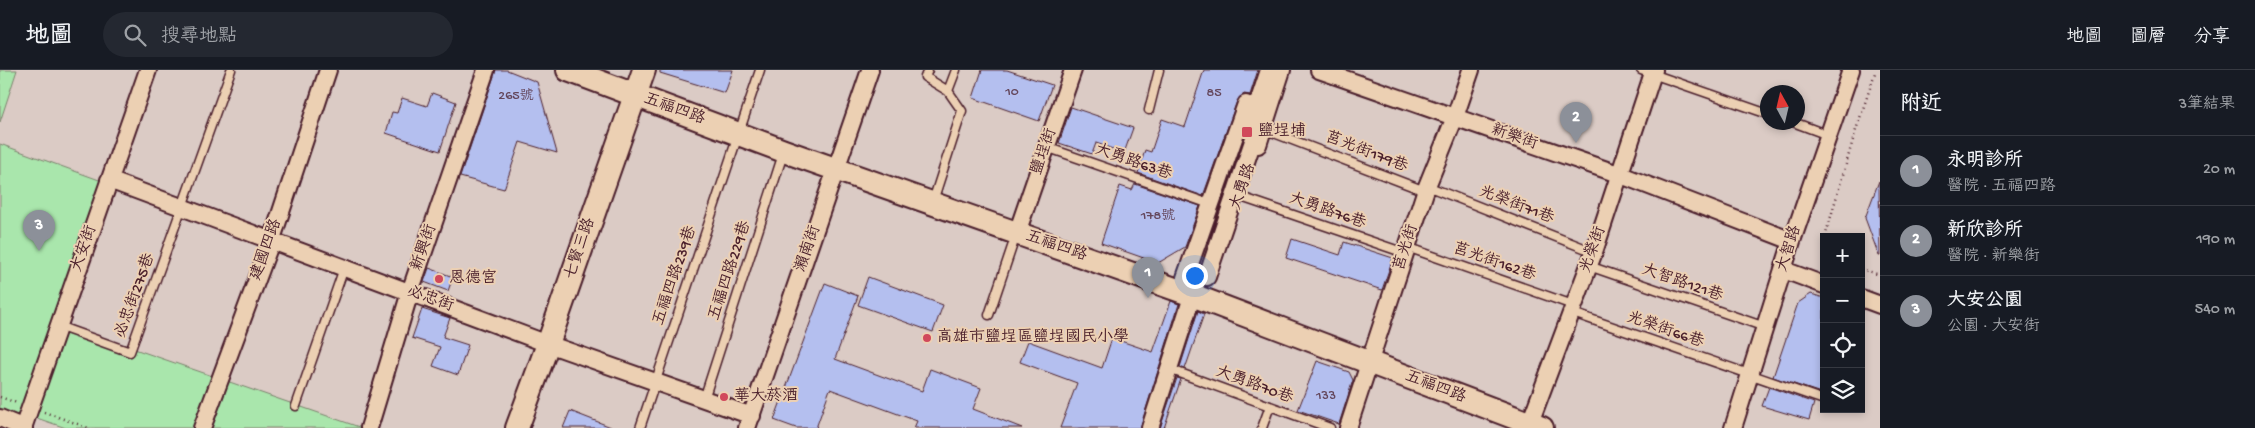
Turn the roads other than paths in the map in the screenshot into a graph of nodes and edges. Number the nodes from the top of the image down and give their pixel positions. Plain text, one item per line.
1 (148, 70) edge
2 (231, 70) edge
3 (328, 70) edge
4 (486, 70) edge
5 (568, 70) edge
6 (644, 70) edge
7 (760, 70) edge
8 (870, 70) edge
9 (928, 70) edge
10 (956, 70) edge
11 (1073, 70) edge
12 (1159, 70) edge
13 (1258, 70) edge
14 (1269, 70) edge
15 (1282, 70) edge
16 (1320, 70) edge
17 (1471, 70) edge
18 (1649, 71) edge
19 (1847, 71) edge
20 (948, 91) junction
21 (635, 96) junction
22 (1149, 110) dead end
23 (1760, 111) edge
24 (1455, 117) junction
25 (1251, 124) junction
26 (1805, 126) edge
27 (738, 133) junction
28 (1828, 135) junction
29 (1046, 147) junction
30 (784, 151) junction
31 (836, 169) junction
32 (1621, 174) junction
33 (110, 180) junction
34 (1426, 188) junction
35 (1241, 196) junction
36 (932, 203) junction
37 (1210, 204) junction
38 (183, 206) junction
39 (1017, 233) junction
40 (1792, 241) junction
41 (271, 242) junction
42 (1406, 250) junction
43 (1592, 259) junction
44 (344, 268) junction
45 (1784, 270) junction
46 (1820, 284) edge
47 (410, 292) junction
48 (1192, 295) junction
49 (1865, 299) edge
50 (1880, 305) edge
51 (1572, 309) junction
52 (989, 315) dead end
53 (58, 326) junction
54 (1765, 327) junction
55 (548, 344) junction
56 (1370, 364) junction
57 (1169, 369) junction
58 (1750, 375) junction
59 (655, 381) junction
60 (704, 399) junction
61 (1820, 399) edge
62 (296, 406) dead end
63 (1270, 406) junction
64 (0, 418) edge
65 (749, 422) edge
66 (1533, 426) edge
67 (23, 428) edge
68 (202, 428) edge
69 (369, 428) edge
70 (517, 428) edge
71 (640, 428) edge
72 (1150, 428) edge
73 (1262, 428) edge
74 (1330, 428) edge
75 (1348, 428) edge
76 (1733, 428) edge

1 - 33 street, 大安街
2 - 38 lane
3 - 41 street, 建國四路
4 - 47 street, 新興街
5 - 21 street, 五福四路
6 - 21 street, 七賢三路
7 - 27 lane, 五福四路239巷
8 - 31 street, 瀨南街
9 - 20 lane
10 - 20 lane
11 - 29 street, 鹽埕街
12 - 22 lane
13 - 25 street, 大勇路
14 - 25 street
15 - 25 street, 大勇路
16 - 24 street, 新樂街
17 - 24 street, 莒光街
18 - 23 lane
18 - 32 street, 光榮街
19 - 28 street, 大智路
20 - 36 lane
21 - 27 street, 五福四路
21 - 55 street, 七賢三路
24 - 32 street, 新樂街
24 - 34 street, 莒光街
25 - 34 lane, 莒光街179巷
25 - 35 street, 大勇路
25 - 37 street, 大勇路
25 - 48 street
26 - 28 lane
27 - 30 street, 五福四路
27 - 59 lane, 五福四路239巷
28 - 40 street, 大智路
29 - 37 lane, 大勇路63巷
29 - 39 street, 鹽埕街
30 - 31 street, 五福四路
30 - 60 lane, 五福四路229巷
31 - 36 street, 五福四路
31 - 65 street, 瀨南街
32 - 40 street, 新樂街
32 - 43 street, 光榮街
33 - 38 street, 必忠街
33 - 53 street, 大安街
34 - 42 street, 莒光街
34 - 43 lane, 光榮街71巷
35 - 42 lane, 大勇路76巷
35 - 48 street, 大勇路
36 - 39 street, 五福四路
37 - 48 street, 大勇路
38 - 41 street, 必忠街
38 - 53 lane, 必忠街275巷
39 - 48 street, 五福四路
39 - 52 lane
40 - 45 street, 大智路
41 - 44 street, 必忠街
41 - 68 street, 建國四路
42 - 51 lane, 莒光街162巷
42 - 56 street, 莒光街
43 - 51 street, 光榮街
43 - 54 lane, 大智路121巷
44 - 47 street, 必忠街
44 - 62 lane
45 - 46 street
45 - 54 street, 大智路
47 - 55 street, 必忠街
47 - 69 street, 新興街
48 - 56 street, 五福四路
48 - 57 street, 大勇路
49 - 50 street
51 - 58 lane, 光榮街66巷
51 - 66 street, 光榮街
53 - 67 street, 大安街
54 - 58 street, 大智路
55 - 59 street, 必忠街
55 - 70 street, 七賢三路
56 - 66 street, 五福四路
56 - 75 street, 莒光街
57 - 63 lane, 大勇路70巷
57 - 72 street, 大勇路
58 - 61 lane, 光榮街66巷
58 - 76 street, 大智路
59 - 60 street, 必忠街
59 - 71 lane, 五福四路239巷
60 - 65 street, 必忠街
63 - 73 lane
63 - 74 lane, 大勇路70巷
64 - 67 street

